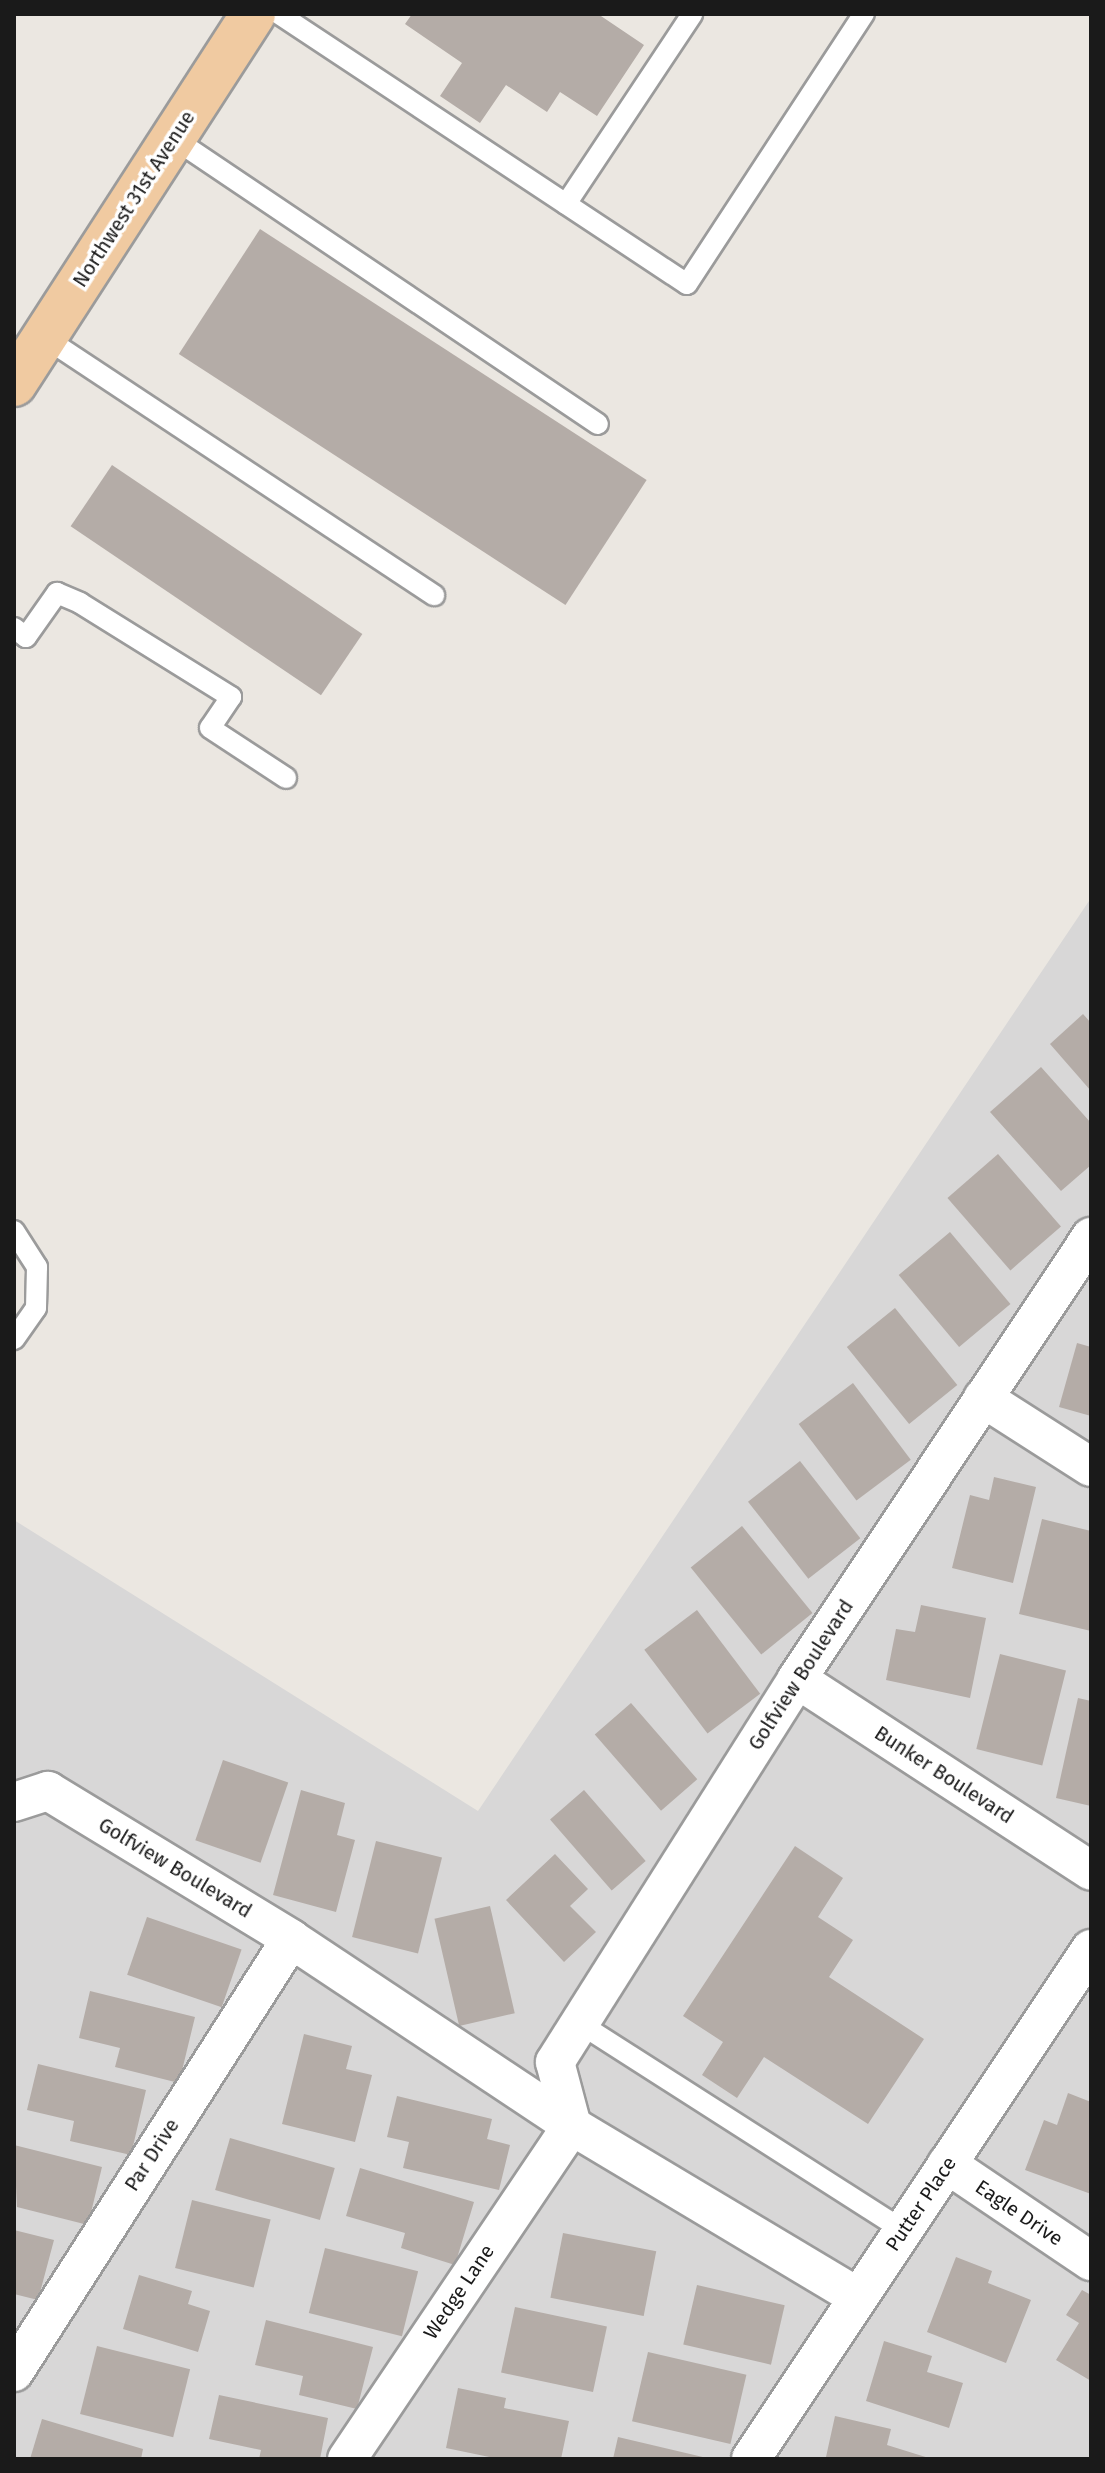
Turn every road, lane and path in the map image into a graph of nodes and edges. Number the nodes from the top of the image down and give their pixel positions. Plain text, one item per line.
1 (692, 14) edge
2 (864, 14) edge
3 (257, 15) edge
4 (173, 138) junction
5 (566, 204) junction
6 (44, 337) junction
7 (14, 384) edge
8 (598, 424) dead end
9 (434, 595) dead end
10 (14, 628) edge
11 (286, 778) dead end
12 (14, 1231) edge
13 (1091, 1237) edge
14 (14, 1339) edge
15 (983, 1398) junction
16 (1091, 1467) edge
17 (797, 1679) junction
18 (14, 1802) edge
19 (1091, 1871) edge
20 (291, 1939) junction
21 (1091, 1949) edge
22 (579, 2023) junction
23 (572, 2126) junction
24 (947, 2164) junction
25 (903, 2230) junction
26 (1091, 2261) edge
27 (858, 2297) junction
28 (14, 2372) edge
29 (347, 2459) edge
30 (751, 2459) edge

1 - 5 lane
2 - 5 lane
3 - 4 main road, Northwest 31st Avenue
3 - 5 lane
4 - 6 main road, Northwest 31st Avenue
4 - 8 lane
6 - 7 main road, Northwest 31st Avenue
6 - 9 lane
10 - 11 lane
12 - 14 lane
13 - 15 street, Golfview Boulevard
15 - 16 street
15 - 17 street, Golfview Boulevard
17 - 19 street, Bunker Boulevard
17 - 22 street, Golfview Boulevard
18 - 20 street, Golfview Boulevard
20 - 23 street, Golfview Boulevard
20 - 28 street, Par Drive
21 - 24 street, Putter Place
22 - 23 street, Golfview Boulevard
22 - 25 lane
23 - 27 street, Golfview Boulevard
23 - 29 street, Wedge Lane
24 - 25 street, Putter Place
24 - 26 street, Eagle Drive
25 - 27 street, Putter Place
27 - 30 street, Putter Place

